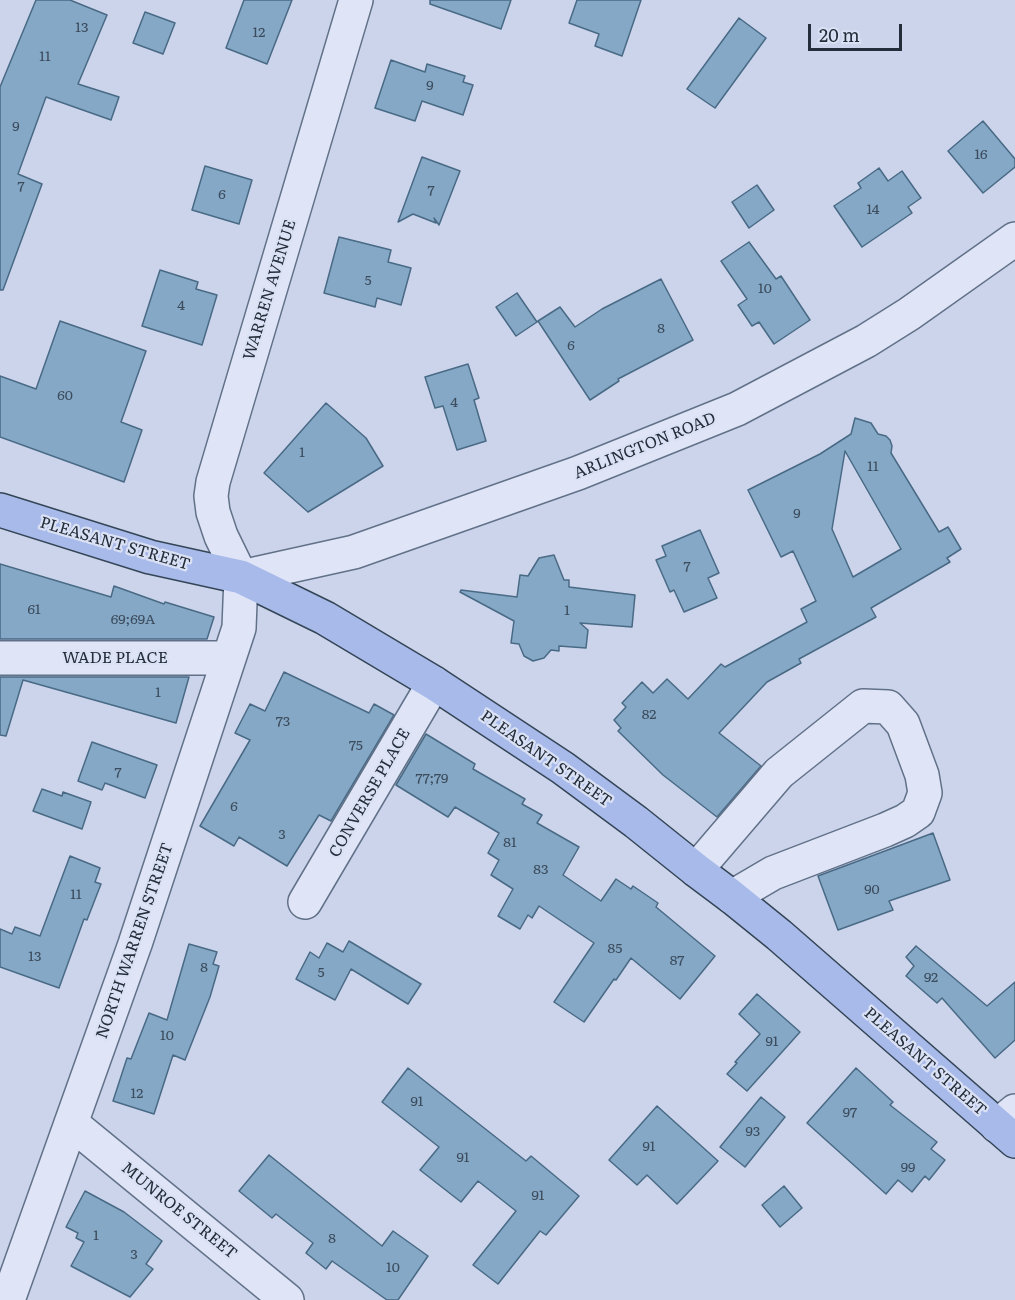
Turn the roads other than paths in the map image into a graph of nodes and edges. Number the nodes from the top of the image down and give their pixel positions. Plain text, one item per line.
1 (356, 0) edge
2 (1015, 239) edge
3 (0, 510) edge
4 (241, 577) junction
5 (0, 658) edge
6 (229, 658) junction
7 (434, 683) junction
8 (696, 870) junction
9 (732, 897) junction
10 (305, 902) dead end
11 (71, 1123) junction
12 (1009, 1126) edge
13 (8, 1300) edge
14 (287, 1300) edge

1 - 4 street, WARREN AVENUE
2 - 4 street, ARLINGTON ROAD
3 - 4 main road, PLEASANT STREET
4 - 6 street, NORTH WARREN STREET
4 - 7 main road, PLEASANT STREET
5 - 6 street, WADE PLACE
6 - 11 street, NORTH WARREN STREET
7 - 8 main road, PLEASANT STREET
7 - 10 street, CONVERSE PLACE
8 - 9 main road, PLEASANT STREET
8 - 9 street
9 - 12 main road, PLEASANT STREET
11 - 13 street, NORTH WARREN STREET
11 - 14 street, MUNROE STREET

